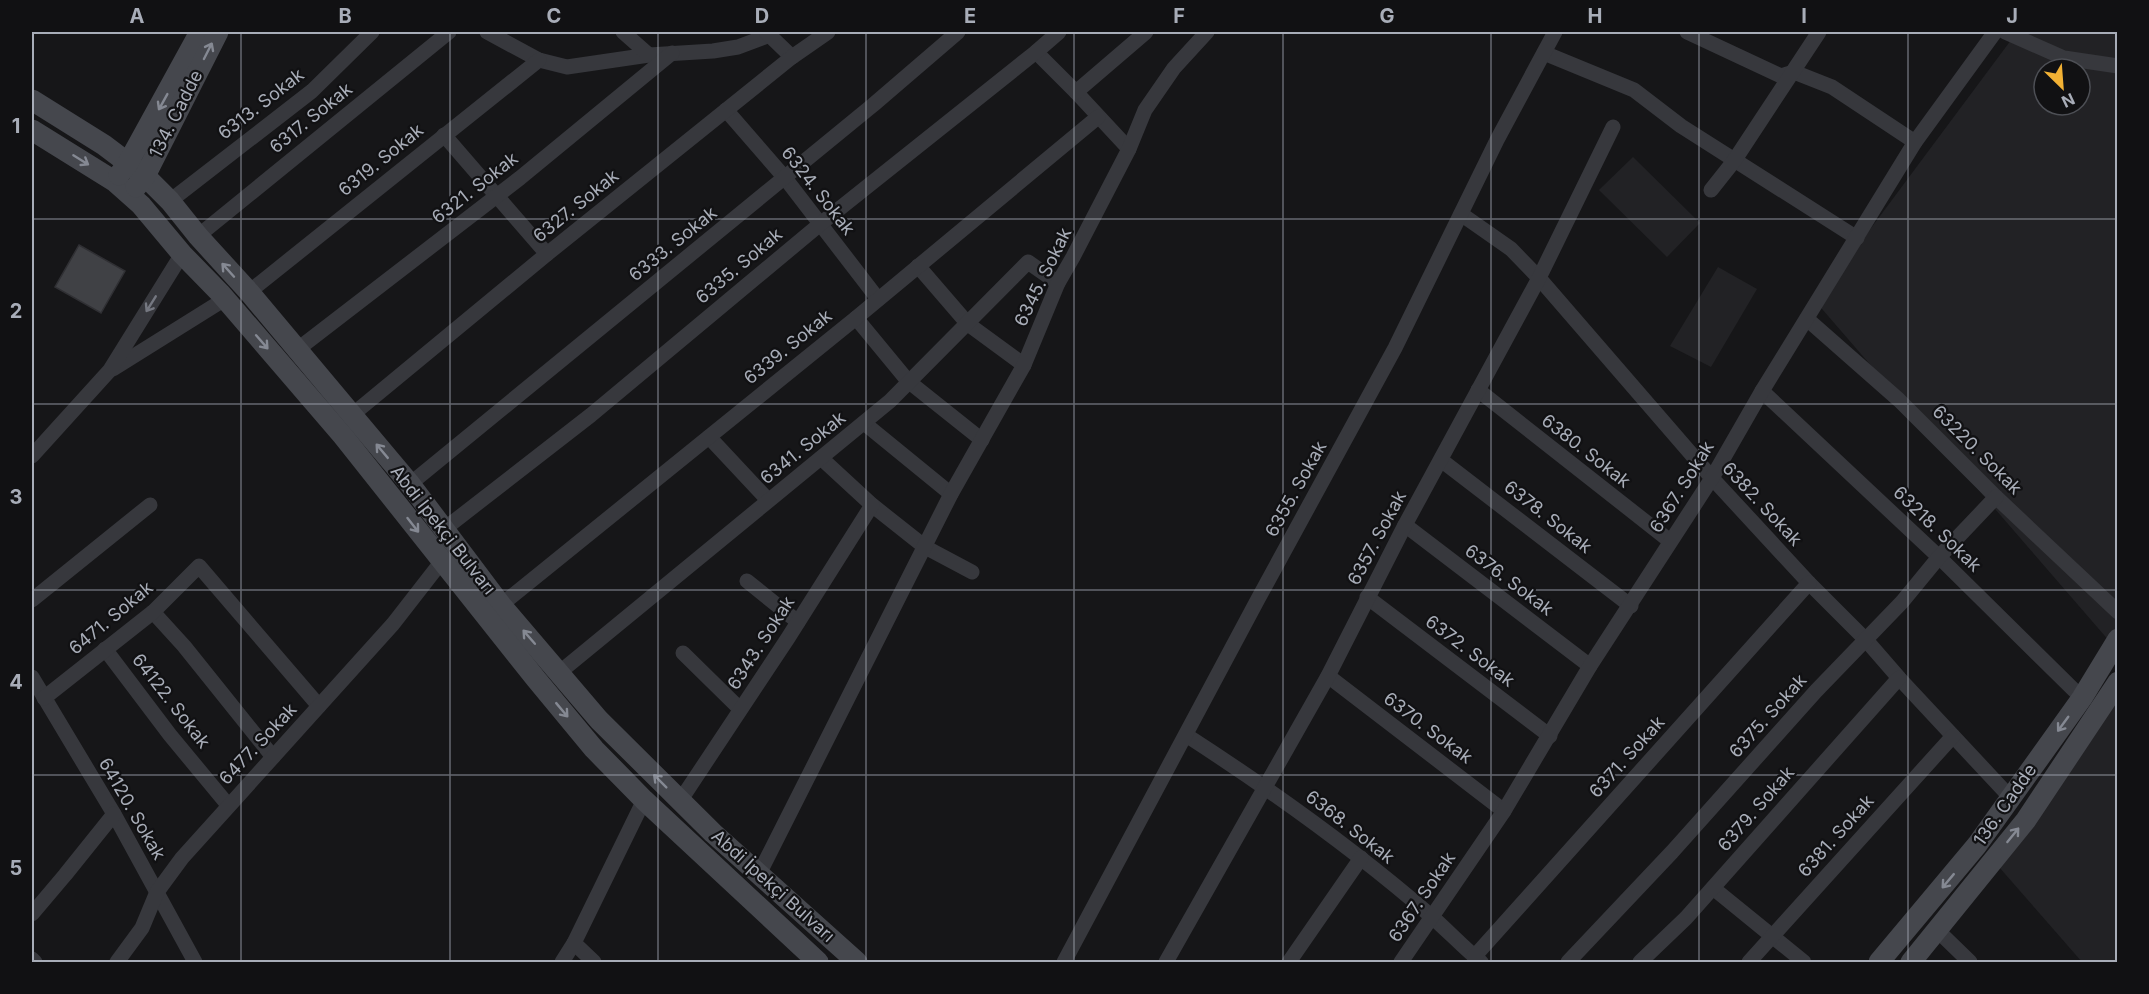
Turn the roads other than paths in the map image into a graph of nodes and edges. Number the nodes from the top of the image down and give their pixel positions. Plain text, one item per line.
1 (200, 32) edge
2 (218, 32) edge
3 (372, 32) edge
4 (449, 32) edge
5 (487, 32) edge
6 (622, 32) edge
7 (828, 32) edge
8 (958, 32) edge
9 (1059, 32) edge
10 (1146, 32) edge
11 (1207, 32) edge
12 (1556, 32) edge
13 (1687, 32) edge
14 (1819, 32) edge
15 (1995, 32) edge
16 (2005, 32) edge
17 (768, 33) edge
18 (1711, 36) edge
19 (1036, 52) junction
20 (672, 53) junction
21 (1544, 53) junction
22 (649, 55) junction
23 (792, 57) junction
24 (538, 60) junction
25 (2118, 66) edge
26 (1794, 72) junction
27 (1076, 92) junction
28 (32, 100) edge
29 (726, 110) junction
30 (1098, 117) junction
31 (1613, 127) dead end
32 (32, 130) edge
33 (444, 135) junction
34 (1915, 142) junction
35 (1129, 149) junction
36 (1734, 161) junction
37 (136, 170) junction
38 (784, 178) junction
39 (122, 188) junction
40 (1711, 190) dead end
41 (498, 195) junction
42 (170, 201) junction
43 (1461, 214) junction
44 (819, 225) junction
45 (198, 236) junction
46 (1857, 238) junction
47 (182, 254) junction
48 (547, 254) junction
49 (918, 266) junction
50 (1539, 278) junction
51 (1058, 283) junction
52 (249, 292) junction
53 (225, 299) junction
54 (878, 299) junction
55 (856, 318) junction
56 (1807, 319) junction
57 (968, 324) junction
58 (298, 349) junction
59 (1024, 365) junction
60 (110, 370) junction
61 (908, 381) junction
62 (1478, 390) junction
63 (1762, 391) junction
64 (352, 415) junction
65 (864, 423) junction
66 (709, 436) junction
67 (982, 440) junction
68 (32, 456) edge
69 (821, 458) junction
70 (1440, 460) junction
71 (1712, 478) junction
72 (410, 484) junction
73 (951, 494) junction
74 (1996, 497) junction
75 (768, 500) junction
76 (150, 505) dead end
77 (872, 505) junction
78 (1405, 525) junction
79 (444, 530) junction
80 (1670, 542) junction
81 (925, 547) junction
82 (1939, 557) junction
83 (442, 561) junction
84 (972, 572) dead end
85 (747, 581) dead end
86 (1809, 583) junction
87 (1367, 597) junction
88 (32, 600) edge
89 (501, 605) junction
90 (1631, 606) junction
91 (153, 612) junction
92 (2118, 612) edge
93 (798, 622) junction
94 (2118, 639) edge
95 (1866, 640) junction
96 (105, 649) junction
97 (683, 653) dead end
98 (1590, 666) junction
99 (560, 672) junction
100 (1328, 676) junction
101 (32, 677) edge
102 (1899, 678) junction
103 (2118, 682) edge
104 (44, 698) junction
105 (2082, 698) junction
106 (319, 706) junction
107 (740, 709) junction
108 (1186, 735) junction
109 (1550, 736) junction
110 (1953, 736) junction
111 (273, 757) junction
112 (1265, 786) junction
113 (2010, 797) junction
114 (644, 800) junction
115 (680, 801) junction
116 (228, 805) junction
117 (1504, 811) junction
118 (114, 814) junction
119 (1361, 858) junction
120 (759, 874) junction
121 (1713, 888) junction
122 (157, 892) junction
123 (32, 914) edge
124 (1432, 916) junction
125 (1937, 930) junction
126 (1773, 936) junction
127 (574, 943) junction
128 (32, 959) edge
129 (1478, 960) edge
130 (35, 963) edge
131 (117, 963) edge
132 (195, 963) edge
133 (562, 963) edge
134 (594, 963) edge
135 (818, 963) edge
136 (857, 963) edge
137 (1064, 963) edge
138 (1166, 963) edge
139 (1289, 963) edge
140 (1401, 963) edge
141 (1568, 963) edge
142 (1640, 963) edge
143 (1749, 963) edge
144 (1804, 963) edge
145 (1879, 963) edge
146 (1911, 963) edge
147 (1970, 963) edge

1 -> 37 street, 134. Cadde
37 -> 2 street, 134. Cadde
3 - 42 street, 6313. Sokak
4 - 45 street, 6317. Sokak
5 - 24 street
6 - 22 street
7 - 23 street, 6327. Sokak
8 - 38 street, 6333. Sokak
9 - 19 street, 6335. Sokak
10 - 27 street
11 - 35 street, 6345. Sokak
12 - 21 street, 6355. Sokak
13 - 18 street
14 - 26 street
15 - 34 street, 6367. Sokak
16 - 25 street
17 - 20 street
17 - 23 street
18 - 26 street
19 - 27 street
19 - 44 street, 6335. Sokak
20 - 22 street
20 - 41 street, 6321. Sokak
21 - 36 street
21 - 43 street, 6355. Sokak
22 - 24 street
23 - 29 street, 6327. Sokak
24 - 33 street, 6319. Sokak
26 - 34 street
26 - 36 street
27 - 30 street
28 - 37 street, Abdi İpekçi Bulvarı
29 - 38 street, 6324. Sokak
29 - 48 street, 6327. Sokak
30 - 35 street
30 - 49 street, 6339. Sokak
31 - 50 street, 6357. Sokak
32 -> 39 street, Abdi İpekçi Bulvarı
33 - 41 street
33 - 52 street, 6319. Sokak
34 - 46 street, 6367. Sokak
35 - 51 street, 6345. Sokak
36 - 40 street
36 - 46 street
37 - 39 street, 134. Cadde
37 - 42 street, Abdi İpekçi Bulvarı
38 - 44 street, 6324. Sokak
38 - 72 street, 6333. Sokak
39 - 47 street, Abdi İpekçi Bulvarı
41 - 48 street
41 - 58 street, 6321. Sokak
42 - 45 street, Abdi İpekçi Bulvarı
43 - 50 street, 6382. Sokak
43 - 108 street, 6355. Sokak
44 - 54 street, 6324. Sokak
44 - 79 street, 6335. Sokak
52 -> 45 street, Abdi İpekçi Bulvarı
46 - 56 street, 6367. Sokak
47 - 53 street, Abdi İpekçi Bulvarı
47 -> 60 street
48 - 64 street, 6327. Sokak
49 - 54 street, 6339. Sokak
49 - 57 street
50 - 62 street, 6357. Sokak
50 - 71 street, 6382. Sokak
51 - 57 street, 6341. Sokak
51 - 59 street, 6345. Sokak
52 - 58 street, Abdi İpekçi Bulvarı
53 - 60 street
53 -> 83 street, Abdi İpekçi Bulvarı
54 - 55 street, 6339. Sokak
55 - 61 street
55 - 66 street, 6339. Sokak
56 - 63 street, 6367. Sokak
56 - 74 street, 63220. Sokak
57 - 59 street
57 - 61 street, 6341. Sokak
58 - 64 street, Abdi İpekçi Bulvarı
59 - 67 street, 6345. Sokak
60 - 68 street
61 - 65 street, 6341. Sokak
61 - 67 street
62 - 70 street, 6357. Sokak
62 - 80 street, 6380. Sokak
63 - 71 street, 6367. Sokak
63 - 82 street, 63218. Sokak
72 -> 64 street, Abdi İpekçi Bulvarı
65 - 69 street, 6341. Sokak
65 - 73 street
66 - 75 street
66 - 89 street, 6339. Sokak
67 - 73 street, 6345. Sokak
69 - 75 street, 6341. Sokak
69 - 77 street
70 - 78 street, 6357. Sokak
70 - 90 street, 6378. Sokak
71 - 80 street, 6367. Sokak
71 - 86 street, 6382. Sokak
72 - 79 street, Abdi İpekçi Bulvarı
73 - 81 street, 6345. Sokak
74 - 82 street, 6375. Sokak
74 - 92 street, 63220. Sokak
75 - 99 street, 6341. Sokak
76 - 88 street
77 - 81 street
77 - 93 street, 6343. Sokak
78 - 87 street, 6357. Sokak
78 - 98 street, 6376. Sokak
79 - 89 street, Abdi İpekçi Bulvarı
80 - 90 street, 6367. Sokak
81 - 84 street
81 - 120 street, 6345. Sokak
82 - 95 street, 6375. Sokak
82 - 105 street, 63218. Sokak
83 - 106 street, 6477. Sokak
83 -> 114 street, Abdi İpekçi Bulvarı
85 - 93 street
86 - 95 street, 6382. Sokak
86 - 129 street, 6371. Sokak
87 - 100 street, 6357. Sokak
87 - 109 street, 6372. Sokak
99 -> 89 street, Abdi İpekçi Bulvarı
90 - 98 street, 6367. Sokak
91 - 96 street, 6471. Sokak
91 - 106 street, 6471. Sokak
91 - 111 street
93 - 107 street, 6343. Sokak
94 - 105 street, 136. Cadde
95 - 102 street, 6382. Sokak
95 - 141 street, 6375. Sokak
96 - 104 street, 6471. Sokak
96 - 116 street, 64122. Sokak
97 - 107 street
98 - 109 street, 6367. Sokak
115 -> 99 street, Abdi İpekçi Bulvarı
100 - 112 street, 6357. Sokak
100 - 117 street, 6370. Sokak
101 - 104 street, 64120. Sokak
102 - 110 street, 6382. Sokak
102 - 121 street, 6379. Sokak
125 -> 103 street, 136. Cadde
104 - 118 street, 64120. Sokak
105 -> 113 street, 136. Cadde
106 - 111 street, 6477. Sokak
107 - 115 street, 6343. Sokak
108 - 112 street, 6368. Sokak
108 - 137 street, 6355. Sokak
109 - 117 street, 6367. Sokak
110 - 113 street, 6382. Sokak
110 - 126 street, 6381. Sokak
111 - 116 street, 6477. Sokak
112 - 119 street, 6368. Sokak
112 - 138 street, 6357. Sokak
113 -> 145 street, 136. Cadde
114 - 127 street
114 - 135 street, Abdi İpekçi Bulvarı
115 - 120 street, Abdi İpekçi Bulvarı
116 - 122 street, 6477. Sokak
117 - 124 street, 6367. Sokak
118 - 122 street, 64120. Sokak
118 - 123 street
119 - 124 street, 6368. Sokak
119 - 139 street
120 - 136 street, Abdi İpekçi Bulvarı
121 - 126 street
121 - 142 street, 6379. Sokak
122 - 131 street, 6477. Sokak
122 - 132 street, 64120. Sokak
124 - 129 street, 6368. Sokak
124 - 140 street, 6367. Sokak
125 - 146 street, 136. Cadde
125 - 147 street
126 - 143 street, 6381. Sokak
126 - 144 street
127 - 133 street
127 - 134 street
128 - 130 street

